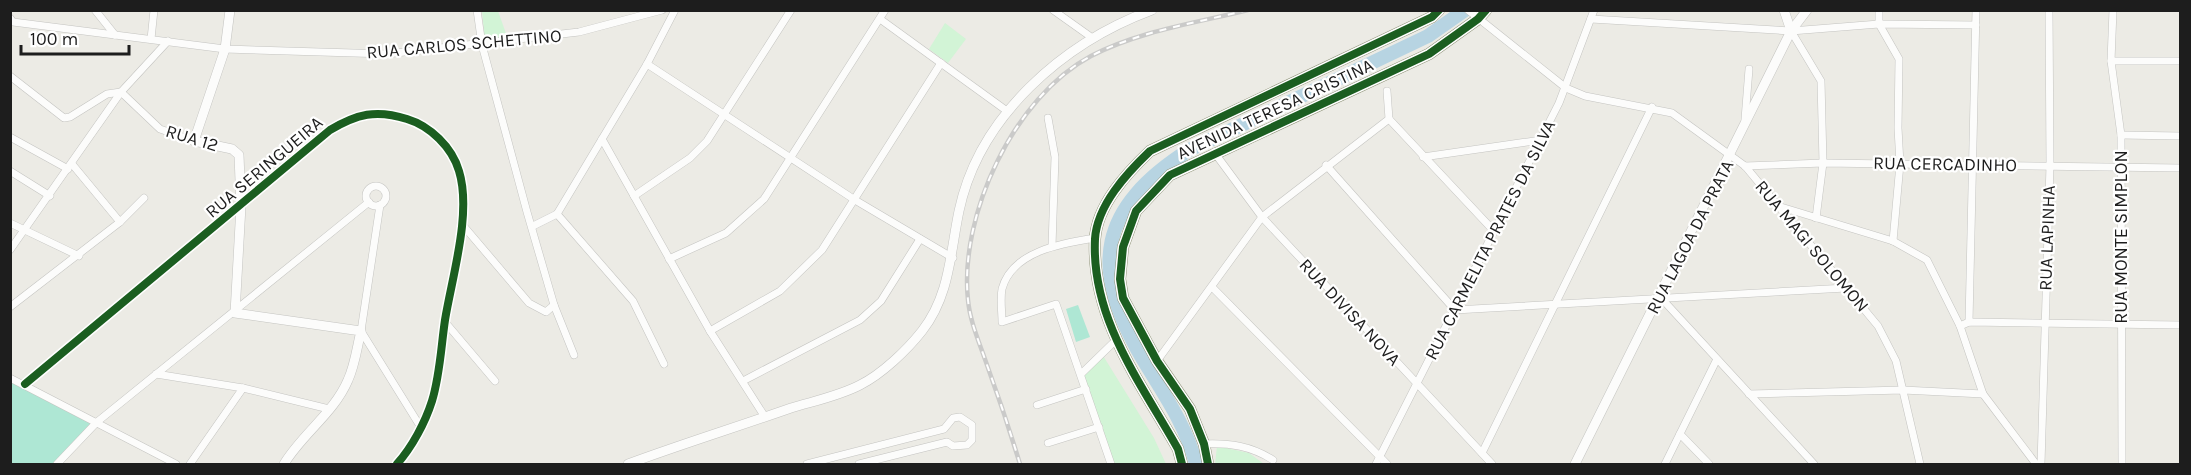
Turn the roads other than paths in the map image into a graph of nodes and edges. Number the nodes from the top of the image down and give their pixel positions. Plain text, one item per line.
1 (96, 10) edge
2 (154, 10) edge
3 (230, 10) edge
4 (477, 10) edge
5 (662, 10) edge
6 (675, 10) edge
7 (791, 10) edge
8 (885, 10) edge
9 (1053, 10) edge
10 (1152, 10) edge
11 (1438, 10) edge
12 (1486, 10) edge
13 (1593, 10) edge
14 (1784, 10) edge
15 (1807, 10) edge
16 (1879, 10) edge
17 (1976, 10) edge
18 (2049, 10) edge
19 (2113, 10) edge
20 (1473, 15) edge
21 (880, 19) junction
22 (1591, 19) junction
23 (12, 20) edge
24 (1879, 24) junction
25 (1976, 25) junction
26 (1791, 31) junction
27 (114, 35) junction
28 (1091, 37) junction
29 (151, 39) junction
30 (168, 41) junction
31 (482, 45) junction
32 (225, 49) junction
33 (2111, 61) junction
34 (2181, 61) edge
35 (941, 63) junction
36 (647, 64) junction
37 (1749, 69) dead end
38 (10, 76) edge
39 (1566, 88) junction
40 (1387, 91) dead end
41 (121, 92) junction
42 (1653, 107) junction
43 (1007, 111) junction
44 (724, 116) junction
45 (1048, 118) dead end
46 (1389, 119) junction
47 (1745, 128) junction
48 (2121, 135) junction
49 (2181, 136) edge
50 (10, 137) edge
51 (602, 139) junction
52 (1541, 140) junction
53 (194, 141) junction
54 (1215, 152) junction
55 (1731, 155) junction
56 (1423, 157) junction
57 (790, 158) junction
58 (1823, 163) junction
59 (1900, 164) junction
60 (1326, 165) junction
61 (2050, 165) junction
62 (1745, 166) junction
63 (1974, 166) junction
64 (70, 167) junction
65 (2121, 167) junction
66 (2181, 168) edge
67 (10, 171) edge
68 (50, 195) junction
69 (634, 196) junction
70 (144, 198) dead end
71 (855, 200) junction
72 (369, 202) junction
73 (380, 205) junction
74 (241, 206) junction
75 (1778, 206) junction
76 (556, 214) junction
77 (1262, 217) junction
78 (1816, 218) junction
79 (120, 222) junction
80 (10, 223) edge
81 (461, 223) junction
82 (533, 226) junction
83 (25, 230) junction
84 (1493, 230) junction
85 (1095, 238) junction
86 (920, 239) junction
87 (1893, 241) junction
88 (1052, 246) junction
89 (10, 250) edge
90 (79, 256) junction
91 (953, 258) junction
92 (669, 259) junction
93 (1118, 279) junction
94 (1100, 281) junction
95 (1213, 288) junction
96 (1846, 288) junction
97 (1661, 300) junction
98 (1557, 302) junction
99 (554, 305) junction
100 (10, 307) edge
101 (1455, 310) junction
102 (235, 313) junction
103 (445, 322) junction
104 (1969, 322) junction
105 (2045, 324) junction
106 (2121, 324) junction
107 (2181, 325) edge
108 (1960, 326) junction
109 (361, 331) junction
110 (710, 331) junction
111 (1115, 341) junction
112 (574, 355) dead end
113 (1156, 361) junction
114 (1716, 361) junction
115 (664, 364) dead end
116 (156, 374) junction
117 (1081, 374) junction
118 (10, 378) edge
119 (495, 381) dead end
120 (743, 381) junction
121 (25, 384) junction
122 (1418, 385) junction
123 (243, 388) junction
124 (1086, 389) junction
125 (1903, 390) junction
126 (1749, 394) junction
127 (1983, 394) junction
128 (1037, 405) dead end
129 (330, 410) junction
130 (765, 417) junction
131 (97, 422) junction
132 (420, 426) junction
133 (1099, 427) junction
134 (1680, 434) junction
135 (1048, 443) dead end
136 (1204, 444) junction
137 (1482, 453) junction
138 (1380, 457) junction
139 (1273, 460) dead end
140 (57, 465) edge
141 (176, 465) edge
142 (190, 465) edge
143 (284, 465) edge
144 (397, 465) edge
145 (628, 465) edge
146 (807, 465) edge
147 (859, 465) edge
148 (1111, 465) edge
149 (1182, 465) edge
150 (1208, 465) edge
151 (1376, 465) edge
152 (1387, 465) edge
153 (1492, 465) edge
154 (1575, 465) edge
155 (1665, 465) edge
156 (1709, 465) edge
157 (1814, 465) edge
158 (1920, 465) edge
159 (2036, 465) edge
160 (2041, 465) edge
161 (2122, 465) edge

1 - 27 street
2 - 29 street
3 - 32 street
4 - 31 street
5 - 31 street, RUA CARLOS SCHETTINO
6 - 36 street
7 - 44 street
8 - 21 street
9 - 28 street
10 - 28 street
11 - 85 main road, AVENIDA TERESA CRISTINA
12 - 20 main road, AVENIDA TERESA CRISTINA
13 - 22 street, RUA CARMELITA PRATES DA SILVA
14 - 26 street
15 - 26 street, RUA LAGOA DA PRATA
16 - 24 street
17 - 25 street
18 - 61 street, RUA LAPINHA
19 - 33 street, RUA MONTE SIMPLON
20 - 39 street, RUA MAGI SOLOMON
20 - 54 main road, AVENIDA TERESA CRISTINA
21 - 35 street
21 - 57 street
22 - 26 street
22 - 39 street, RUA CARMELITA PRATES DA SILVA
23 - 27 street, RUA CARLOS SCHETTINO
24 - 25 street
24 - 26 street
24 - 59 street
25 - 63 street
26 - 47 street, RUA LAGOA DA PRATA
26 - 58 street
27 - 29 street, RUA CARLOS SCHETTINO
28 - 43 street
29 - 30 street, RUA CARLOS SCHETTINO
30 - 32 street, RUA CARLOS SCHETTINO
30 - 41 street
31 - 32 street, RUA CARLOS SCHETTINO
31 - 82 street
32 - 53 street
33 - 34 street
33 - 48 street, RUA MONTE SIMPLON
35 - 43 street
35 - 71 street
36 - 44 street
36 - 51 street
37 - 47 street
38 - 41 street
39 - 42 street, RUA MAGI SOLOMON
39 - 52 street, RUA CARMELITA PRATES DA SILVA
40 - 46 street
41 - 53 street, RUA 12
41 - 64 street
42 - 55 street, RUA MAGI SOLOMON
42 - 98 street
43 - 91 street
44 - 57 street
44 - 69 street
45 - 88 street
46 - 56 street
46 - 60 street
47 - 55 street, RUA LAGOA DA PRATA
48 - 49 street
48 - 65 street, RUA MONTE SIMPLON
50 - 64 street
51 - 69 street
51 - 76 street
52 - 56 street
52 - 84 street, RUA CARMELITA PRATES DA SILVA
53 - 74 street, RUA 12
54 - 77 street, RUA DIVISA NOVA
54 - 93 main road, AVENIDA TERESA CRISTINA
55 - 62 street, RUA MAGI SOLOMON
55 - 97 street, RUA LAGOA DA PRATA
56 - 84 street
57 - 71 street
57 - 92 street
58 - 59 street, RUA CERCADINHO
58 - 62 street, RUA CERCADINHO
58 - 78 street
59 - 63 street, RUA CERCADINHO
59 - 87 street
60 - 77 street
60 - 101 street
61 - 63 street, RUA CERCADINHO
61 - 65 street, RUA CERCADINHO
61 - 105 street, RUA LAPINHA
62 - 75 street, RUA MAGI SOLOMON
63 - 104 street
64 - 68 street
64 - 79 street
65 - 66 street, RUA CERCADINHO
65 - 106 street, RUA MONTE SIMPLON
67 - 68 street
68 - 83 street
69 - 92 street
70 - 79 street
71 - 86 street
71 - 110 street
72 - 73 street
72 - 73 street
72 - 102 street
73 - 109 street
74 - 81 street, RUA SERINGUEIRA
74 - 102 street
74 - 121 street, RUA SERINGUEIRA
75 - 78 street
75 - 96 street, RUA MAGI SOLOMON
76 - 82 street
76 - 115 street
77 - 95 street
77 - 122 street, RUA DIVISA NOVA
78 - 87 street
79 - 90 street
80 - 83 street
81 - 99 street
81 - 103 street, RUA SERINGUEIRA
82 - 99 street
83 - 89 street
83 - 90 street
84 - 101 street, RUA CARMELITA PRATES DA SILVA
85 - 88 street
85 - 94 main road, AVENIDA TERESA CRISTINA
86 - 91 street
86 - 120 street
87 - 108 street
88 - 117 street
90 - 100 street
91 - 130 street
92 - 110 street
93 - 94 main road
93 - 113 main road, AVENIDA TERESA CRISTINA
94 - 111 main road, AVENIDA TERESA CRISTINA
95 - 113 street
95 - 138 street
96 - 97 street
96 - 125 street, RUA MAGI SOLOMON
97 - 98 street
97 - 114 street
97 - 154 street, RUA LAGOA DA PRATA
98 - 101 street
98 - 137 street
99 - 112 street
101 - 122 street, RUA CARMELITA PRATES DA SILVA
102 - 109 street
102 - 116 street
103 - 119 street
103 - 132 street, RUA SERINGUEIRA
104 - 105 street
104 - 108 street
105 - 106 street
105 - 160 street, RUA LAPINHA
106 - 107 street
106 - 161 street, RUA MONTE SIMPLON
108 - 127 street
109 - 129 street
109 - 132 street
110 - 120 street
111 - 117 street
111 - 149 main road, AVENIDA TERESA CRISTINA
113 - 136 main road, AVENIDA TERESA CRISTINA
114 - 126 street
114 - 134 street
116 - 123 street
116 - 131 street
117 - 124 street
118 - 121 street
120 - 130 street
121 - 131 street
122 - 137 street, RUA DIVISA NOVA
122 - 138 street, RUA CARMELITA PRATES DA SILVA
123 - 129 street
123 - 142 street
124 - 128 street
124 - 133 street
125 - 126 street
125 - 127 street
125 - 158 street, RUA MAGI SOLOMON
126 - 157 street
127 - 159 street
129 - 143 street
130 - 145 street
131 - 140 street
131 - 141 street
132 - 144 street, RUA SERINGUEIRA
133 - 135 street
133 - 148 street
134 - 155 street
134 - 156 street
136 - 139 street
136 - 150 main road, AVENIDA TERESA CRISTINA
137 - 153 street, RUA DIVISA NOVA
138 - 151 street, RUA CARMELITA PRATES DA SILVA
138 - 152 street
146 - 147 street

